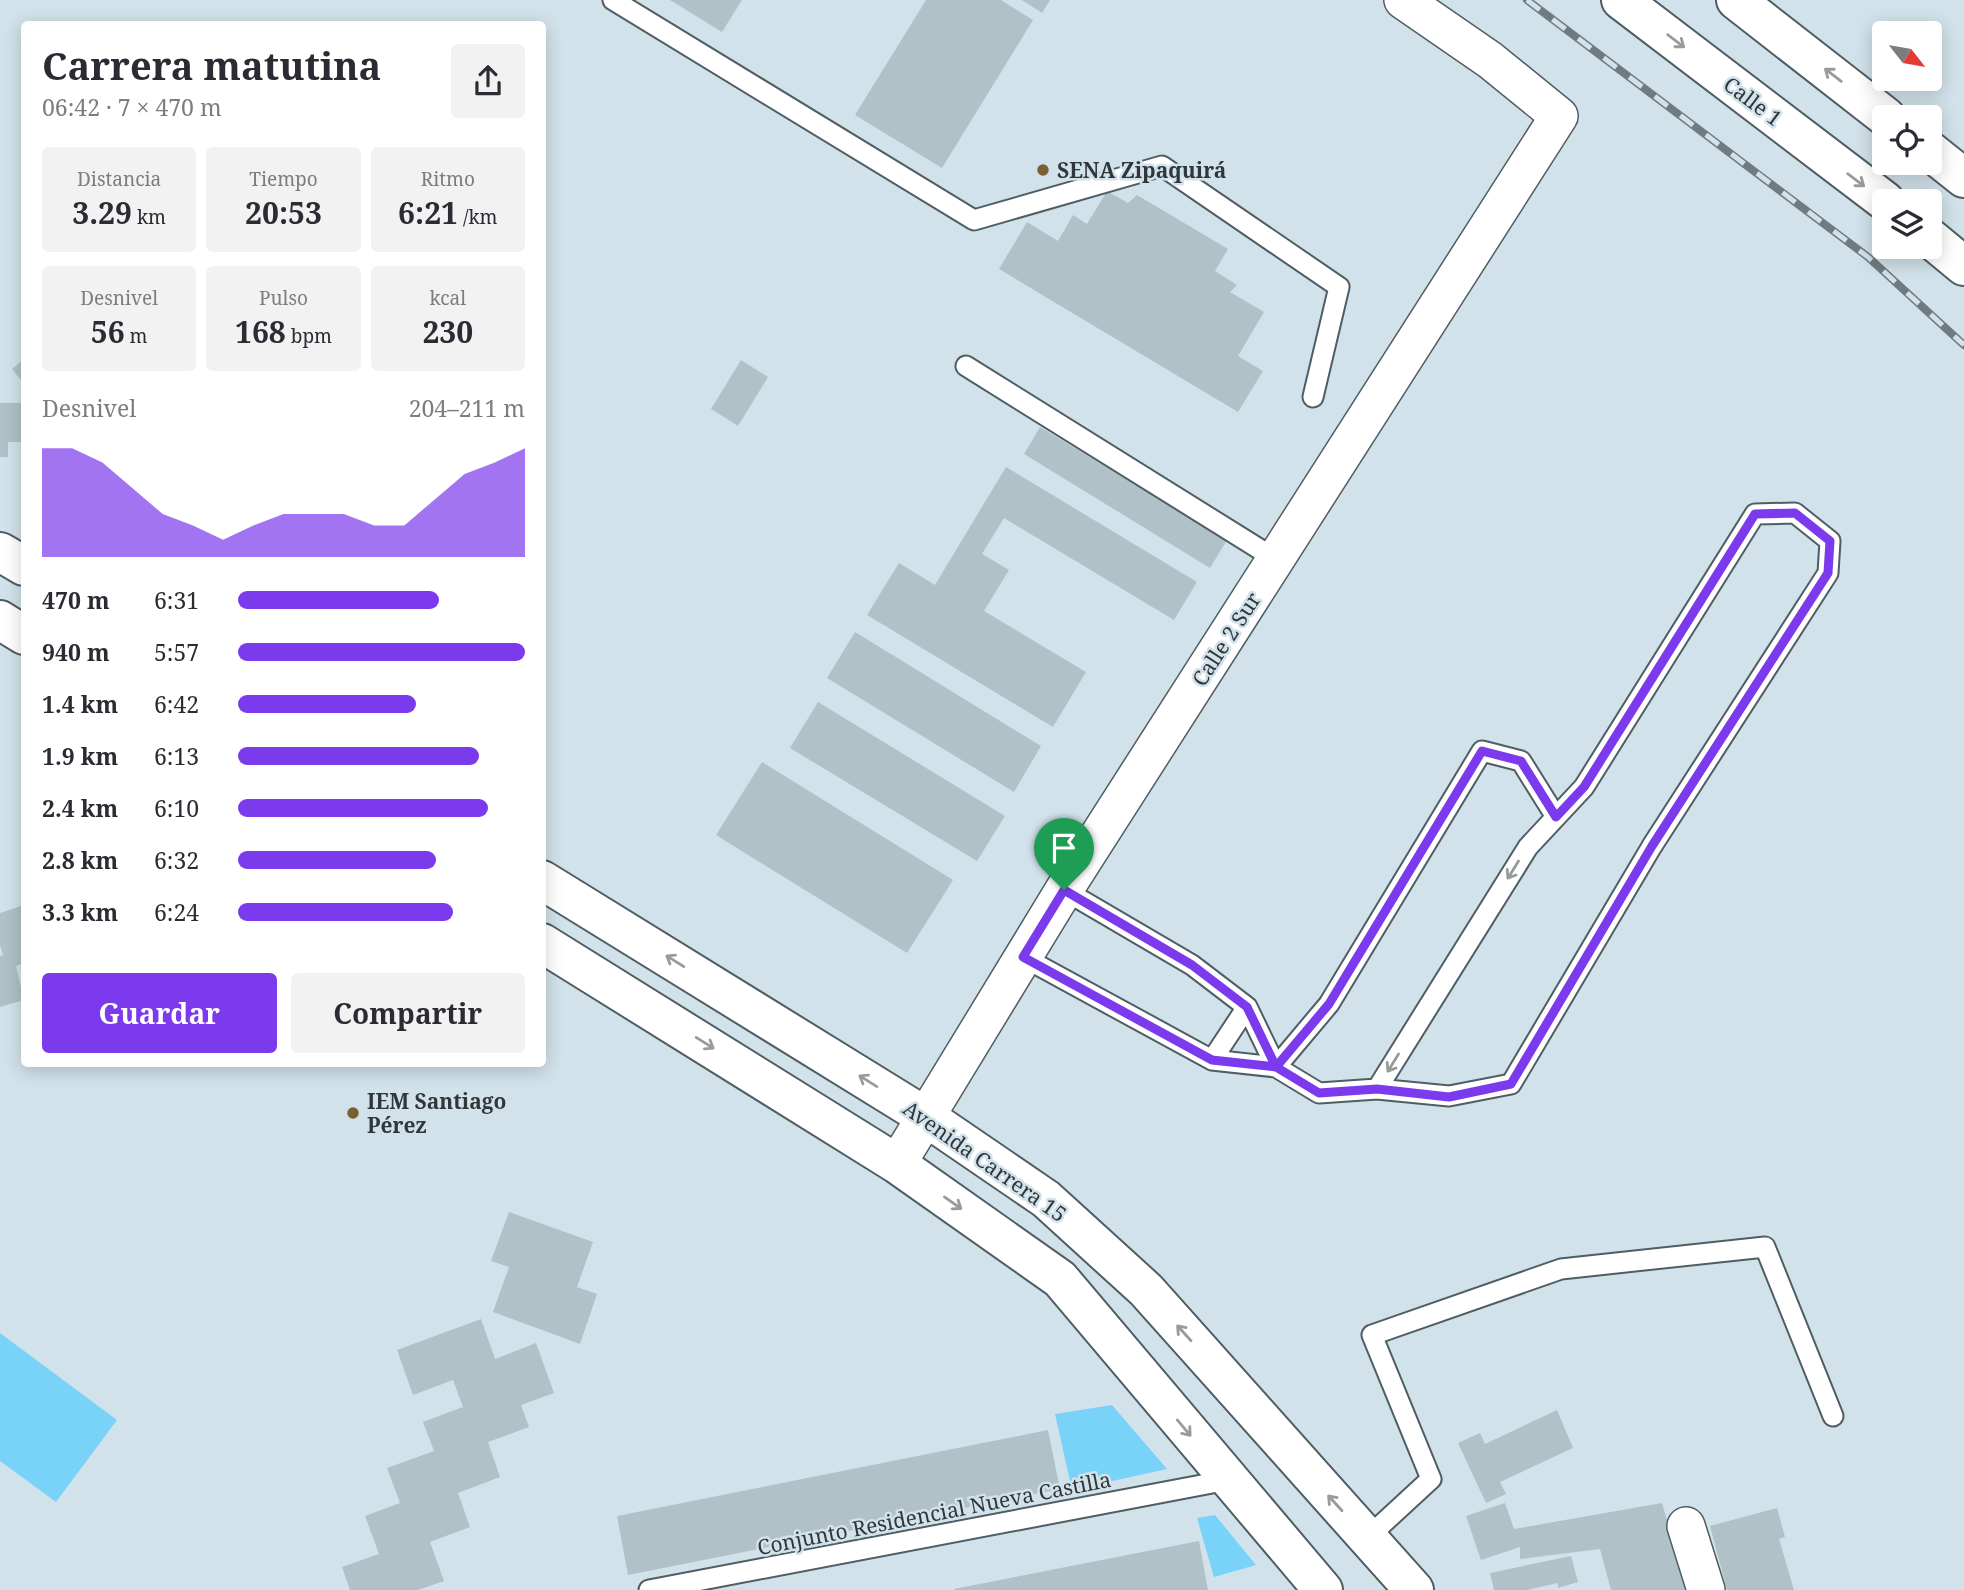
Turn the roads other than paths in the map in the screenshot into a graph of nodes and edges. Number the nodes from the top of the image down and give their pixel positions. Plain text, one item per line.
1 (614, 0) edge
2 (1404, 0) edge
3 (1621, 0) edge
4 (1736, 0) edge
5 (1872, 106) edge
6 (1942, 161) edge
7 (1964, 178) edge
8 (1872, 191) edge
9 (1942, 248) edge
10 (1964, 266) edge
11 (966, 366) dead end
12 (1313, 397) dead end
13 (0, 552) edge
14 (1277, 560) junction
15 (21, 564) edge
16 (0, 620) edge
17 (21, 633) edge
18 (1556, 817) junction
19 (546, 882) edge
20 (1064, 890) junction
21 (546, 945) edge
22 (1023, 957) junction
23 (1247, 1007) junction
24 (1212, 1060) junction
25 (1276, 1067) junction
26 (1377, 1089) junction
27 (926, 1117) junction
28 (897, 1164) junction
29 (1833, 1416) dead end
30 (1228, 1480) junction
31 (1686, 1526) dead end
32 (1367, 1538) junction
33 (649, 1590) edge
34 (1323, 1590) edge
35 (1414, 1590) edge
36 (1706, 1590) edge

1 - 12 lane
2 - 14 street, Calle 2 Sur
3 -> 8 main road, Calle 1
5 -> 4 main road
6 - 7 main road
9 - 10 main road
11 - 14 lane
13 - 15 main road
14 - 20 street, Calle 2 Sur
16 - 17 main road
18 - 25 lane
18 -> 26 lane
18 - 26 lane
27 -> 19 main road, Avenida Carrera 15
20 - 22 street, Calle 2 Sur
20 - 23 lane
21 -> 28 main road
22 - 24 lane
22 - 27 street, Calle 2 Sur
23 - 24 lane
23 - 25 lane
24 - 25 lane
25 - 26 lane
27 - 28 street, Calle 2 Sur
32 -> 27 main road, Avenida Carrera 15
28 -> 30 main road
29 - 32 lane
30 - 33 lane, Conjunto Residencial Nueva Castilla
30 - 34 main road
31 - 36 street
32 - 35 main road, Avenida Carrera 15

